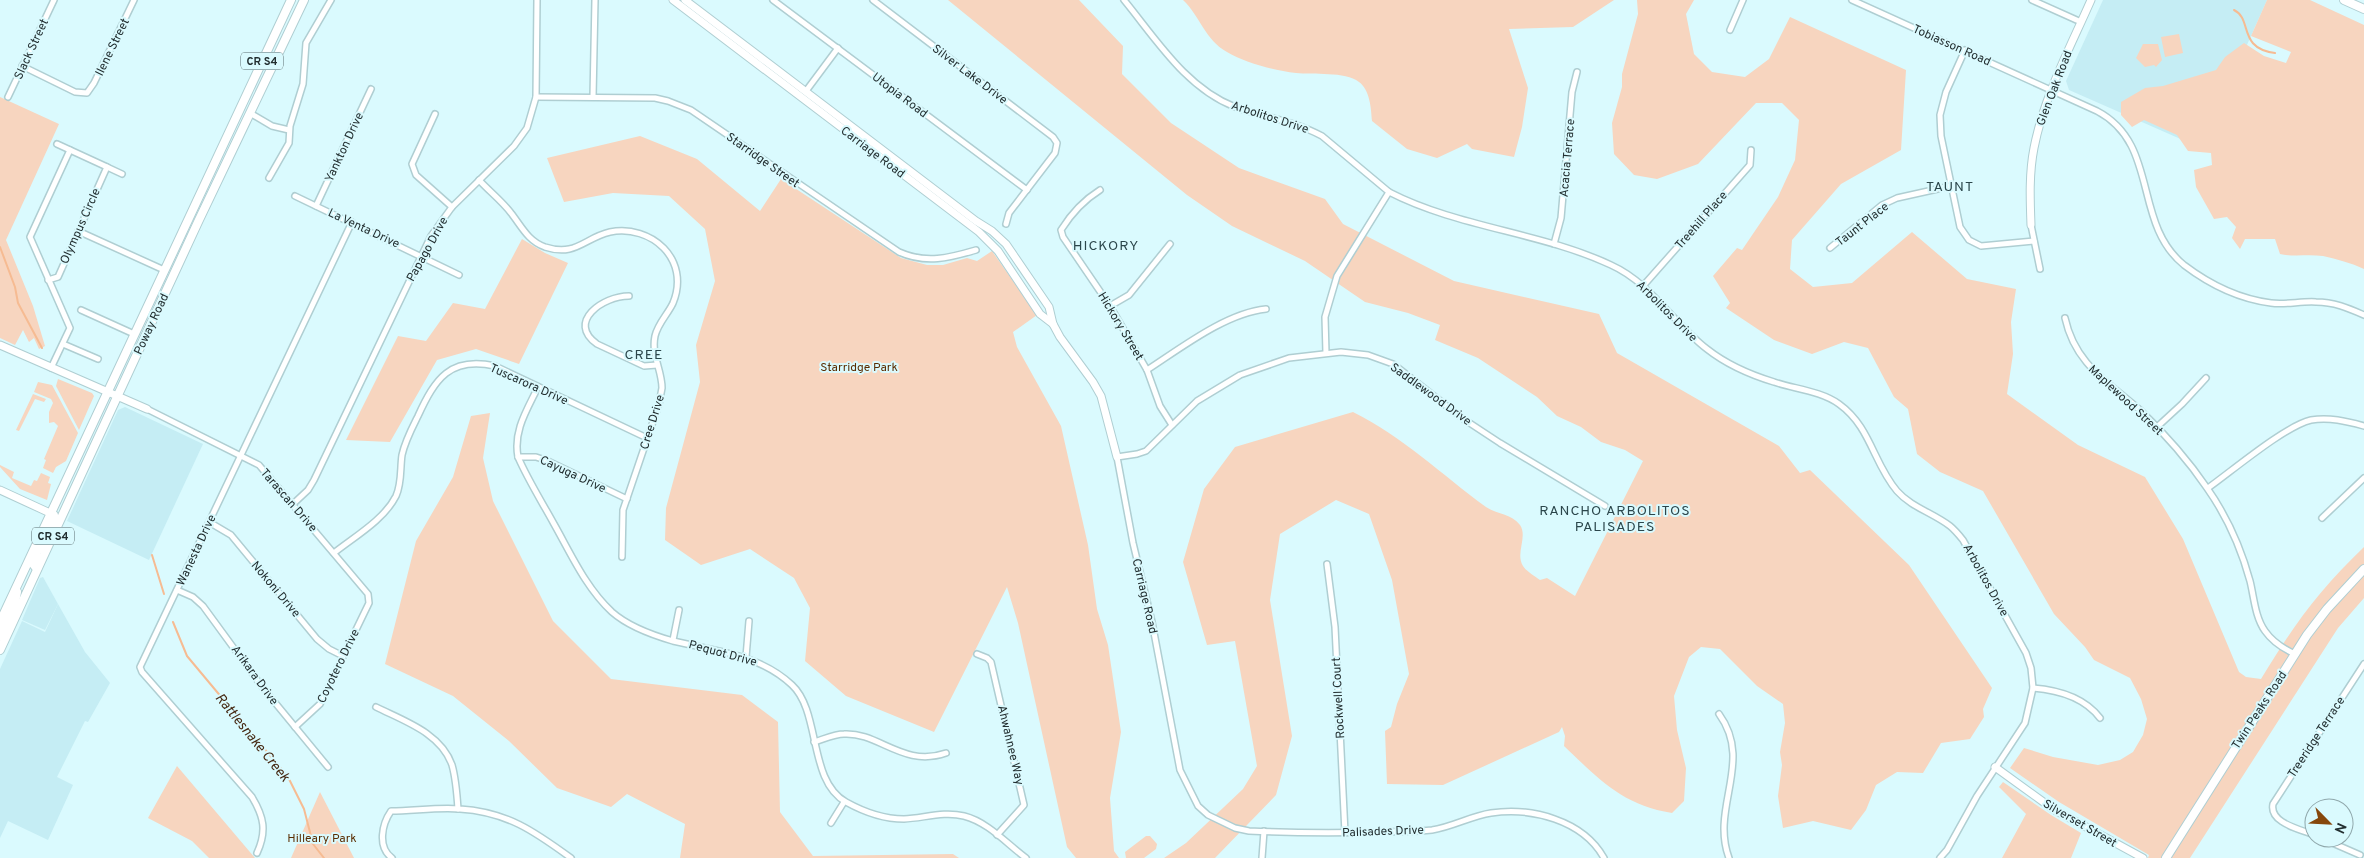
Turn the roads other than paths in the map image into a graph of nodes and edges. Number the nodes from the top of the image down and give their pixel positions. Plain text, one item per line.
1 (54, 0) edge
2 (134, 0) edge
3 (291, 0) edge
4 (304, 0) edge
5 (331, 0) edge
6 (537, 0) edge
7 (595, 0) edge
8 (673, 0) edge
9 (685, 0) edge
10 (873, 0) edge
11 (1124, 0) edge
12 (1743, 0) edge
13 (1852, 0) edge
14 (2032, 0) edge
15 (2091, 0) edge
16 (2344, 0) edge
17 (776, 1) edge
18 (2364, 9) edge
19 (2081, 22) junction
20 (1730, 30) dead end
21 (725, 35) junction
22 (838, 48) junction
23 (1965, 50) junction
24 (22, 66) junction
25 (1577, 72) dead end
26 (371, 89) dead end
27 (2051, 90) junction
28 (804, 94) junction
29 (8, 97) dead end
30 (536, 97) junction
31 (593, 97) junction
32 (250, 113) junction
33 (435, 114) dead end
34 (289, 130) junction
35 (56, 144) dead end
36 (70, 150) junction
37 (1751, 150) dead end
38 (107, 167) junction
39 (122, 174) dead end
40 (269, 178) dead end
41 (479, 180) junction
42 (204, 186) junction
43 (1951, 186) junction
44 (1027, 190) junction
45 (1100, 190) dead end
46 (1389, 192) junction
47 (295, 196) dead end
48 (316, 206) junction
49 (452, 207) junction
50 (200, 218) junction
51 (969, 220) junction
52 (352, 222) junction
53 (1006, 224) dead end
54 (2032, 225) joint
55 (78, 231) junction
56 (2034, 241) junction
57 (1170, 244) dead end
58 (1554, 244) junction
59 (1830, 248) dead end
60 (976, 250) dead end
61 (421, 256) junction
62 (2040, 268) dead end
63 (164, 270) junction
64 (459, 275) dead end
65 (173, 276) junction
66 (1030, 279) junction
67 (48, 280) junction
68 (1021, 286) junction
69 (1643, 286) junction
70 (630, 296) dead end
71 (1110, 306) junction
72 (1266, 309) dead end
73 (81, 310) dead end
74 (2364, 315) edge
75 (2065, 318) dead end
76 (1053, 324) junction
77 (134, 334) junction
78 (63, 344) junction
79 (0, 345) edge
80 (1326, 353) junction
81 (98, 359) dead end
82 (657, 365) junction
83 (51, 368) junction
84 (1147, 370) junction
85 (2206, 378) dead end
86 (538, 387) junction
87 (108, 390) junction
88 (118, 396) junction
89 (147, 409) joint
90 (1172, 425) junction
91 (2364, 426) edge
92 (2157, 428) junction
93 (89, 432) junction
94 (647, 438) junction
95 (241, 455) junction
96 (518, 457) junction
97 (1117, 457) junction
98 (84, 469) junction
99 (2364, 478) edge
100 (2208, 488) junction
101 (0, 490) edge
102 (627, 499) junction
103 (293, 504) junction
104 (1605, 506) dead end
105 (50, 513) junction
106 (2322, 518) dead end
107 (209, 522) junction
108 (41, 533) junction
109 (334, 553) junction
110 (44, 555) junction
111 (622, 557) dead end
112 (1328, 564) dead end
113 (37, 569) junction
114 (2364, 569) edge
115 (16, 587) junction
116 (177, 590) junction
117 (370, 597) joint
118 (679, 610) dead end
119 (749, 621) dead end
120 (0, 622) edge
121 (1, 638) edge
122 (673, 640) junction
123 (0, 650) edge
124 (976, 654) dead end
125 (2295, 654) junction
126 (343, 656) junction
127 (746, 657) junction
128 (2364, 664) edge
129 (2033, 688) junction
130 (376, 707) dead end
131 (1719, 714) dead end
132 (2100, 718) dead end
133 (295, 727) junction
134 (814, 742) junction
135 (946, 753) dead end
136 (328, 767) dead end
137 (1995, 767) junction
138 (844, 802) junction
139 (458, 808) junction
140 (831, 823) dead end
141 (2304, 831) edge
142 (1264, 832) junction
143 (1345, 833) junction
144 (997, 835) junction
145 (2343, 848) edge
146 (2364, 848) edge
147 (257, 853) dead end
148 (2360, 856) edge
149 (392, 858) edge
150 (571, 858) edge
151 (1026, 858) edge
152 (1262, 858) edge
153 (1604, 858) edge
154 (1729, 858) edge
155 (1940, 858) edge
156 (2143, 858) edge
157 (2166, 858) edge

1 - 24 street, Slack Street
2 - 24 street, Ilene Street
3 - 42 main road, Poway Road / CR S4
4 - 32 main road, Poway Road / CR S4
5 - 34 street
6 - 30 street, Papago Drive
7 - 31 street
8 - 21 street, Carriage Road
9 - 21 street, Carriage Road
10 - 44 street, Silver Lake Drive
11 - 46 street, Arbolitos Drive
12 - 20 street
13 - 23 street, Tobiasson Road
14 - 19 street
15 - 19 street, Glen Oak Road
16 - 18 main road
17 - 22 street, Utopia Road
19 - 27 street, Glen Oak Road
21 - 28 street, Carriage Road
22 - 28 street
22 - 44 street, Utopia Road
23 - 27 street, Tobiasson Road
23 - 43 street
24 - 29 street, Slack Street
25 - 58 street, Acacia Terrace
26 - 48 street, Yankton Drive
27 - 54 street, Glen Oak Road
27 - 74 street, Tobiasson Road
28 - 51 street, Carriage Road
30 - 31 street, Starridge Street
30 - 41 street, Papago Drive
31 - 60 street, Starridge Street
32 - 34 street
32 - 50 main road, Poway Road / CR S4
33 - 49 street
34 - 40 street
35 - 36 street
36 - 38 street
36 - 67 street, Olympus Circle
37 - 69 street, Treehill Place
38 - 39 street
38 - 55 street, Olympus Circle
41 - 49 street, Papago Drive
41 - 82 street, Cree Drive
42 - 50 main road
42 - 63 main road, Poway Road / CR S4
43 - 56 street
43 - 59 street, Taunt Place
44 - 53 street
45 - 71 street, Hickory Street
46 - 58 street, Arbolitos Drive
46 - 80 street
47 - 48 street, La Venta Drive
48 - 52 street, La Venta Drive
49 - 61 street, Papago Drive
50 - 65 main road, Poway Road / CR S4
51 - 66 street, Carriage Road
51 - 68 street, Carriage Road
52 - 61 street, La Venta Drive
52 - 95 street, Wanesta Drive
54 - 56 street, Glen Oak Road
55 - 63 street
55 - 67 street, Olympus Circle
56 - 62 street, Glen Oak Road
57 - 71 street
58 - 69 street, Arbolitos Drive
61 - 64 street, La Venta Drive
61 - 103 street, Papago Drive
63 - 65 main road
63 - 77 main road, Poway Road / CR S4
65 - 88 main road, Poway Road / CR S4
66 - 68 street
66 - 76 street, Carriage Road
67 - 78 street, Olympus Circle
68 - 76 street, Carriage Road
69 - 129 street, Arbolitos Drive
70 - 82 street
71 - 84 street, Hickory Street
72 - 84 street
73 - 77 street
75 - 92 street, Maplewood Street
76 - 97 street, Carriage Road
77 - 87 main road, Poway Road / CR S4
78 - 81 street
78 - 83 street, Olympus Circle
79 - 83 street, Tarascan Drive
80 - 90 street, Saddlewood Drive
80 - 104 street, Saddlewood Drive
82 - 94 street, Cree Drive
83 - 87 street, Tarascan Drive
84 - 90 street, Hickory Street
85 - 92 street
86 - 94 street, Tuscarora Drive
86 - 96 street, Pequot Drive
86 - 109 street, Tuscarora Drive
87 - 88 street, Tarascan Drive
87 - 93 main road, Poway Road / CR S4
88 - 89 street, Tarascan Drive
88 - 98 main road, Poway Road / CR S4
89 - 95 street, Tarascan Drive
90 - 97 street, Saddlewood Drive
91 - 100 street
92 - 100 street, Maplewood Street
93 - 98 main road
93 - 105 main road, Poway Road / CR S4
94 - 102 street, Cree Drive
95 - 103 street, Tarascan Drive
95 - 107 street, Wanesta Drive
96 - 102 street, Cayuga Drive
96 - 122 street, Pequot Drive
97 - 142 street, Carriage Road
98 - 110 main road, Poway Road / CR S4
99 - 106 street
100 - 125 street, Maplewood Street
101 - 105 street
102 - 111 street, Cree Drive
103 - 109 street, Tarascan Drive
105 - 108 main road, Poway Road / CR S4
105 - 110 main road
107 - 116 street, Wanesta Drive
107 - 126 street, Nokoni Drive
108 - 113 main road
108 - 115 main road, Poway Road / CR S4
109 - 117 street, Tarascan Drive
110 - 113 main road, Poway Road / CR S4
112 - 143 street, Rockwell Court
113 - 121 main road, Poway Road / CR S4
114 - 125 main road, Twin Peaks Road
115 - 120 main road, Poway Road / CR S4
115 - 121 main road
116 - 133 street, Arikara Drive
116 - 147 street, Wanesta Drive
117 - 126 street, Coyotero Drive
118 - 122 street
119 - 127 street
121 - 123 main road, Poway Road / CR S4
122 - 127 street, Pequot Drive
124 - 144 street, Ahwahnee Way
125 - 157 main road, Twin Peaks Road
126 - 133 street, Coyotero Drive
127 - 134 street, Pequot Drive
128 - 141 street, Treeridge Terrace
129 - 132 street
129 - 137 street, Arbolitos Drive
130 - 139 street
131 - 154 street
133 - 136 street, Arikara Drive
134 - 135 street
134 - 138 street, Pequot Drive
137 - 155 street
137 - 156 street, Silverset Street
138 - 140 street
138 - 144 street, Pequot Drive
139 - 149 street
139 - 150 street
142 - 143 street, Palisades Drive
142 - 152 street
143 - 153 street, Palisades Drive
144 - 151 street, Pequot Drive
145 - 148 street
146 - 148 street

